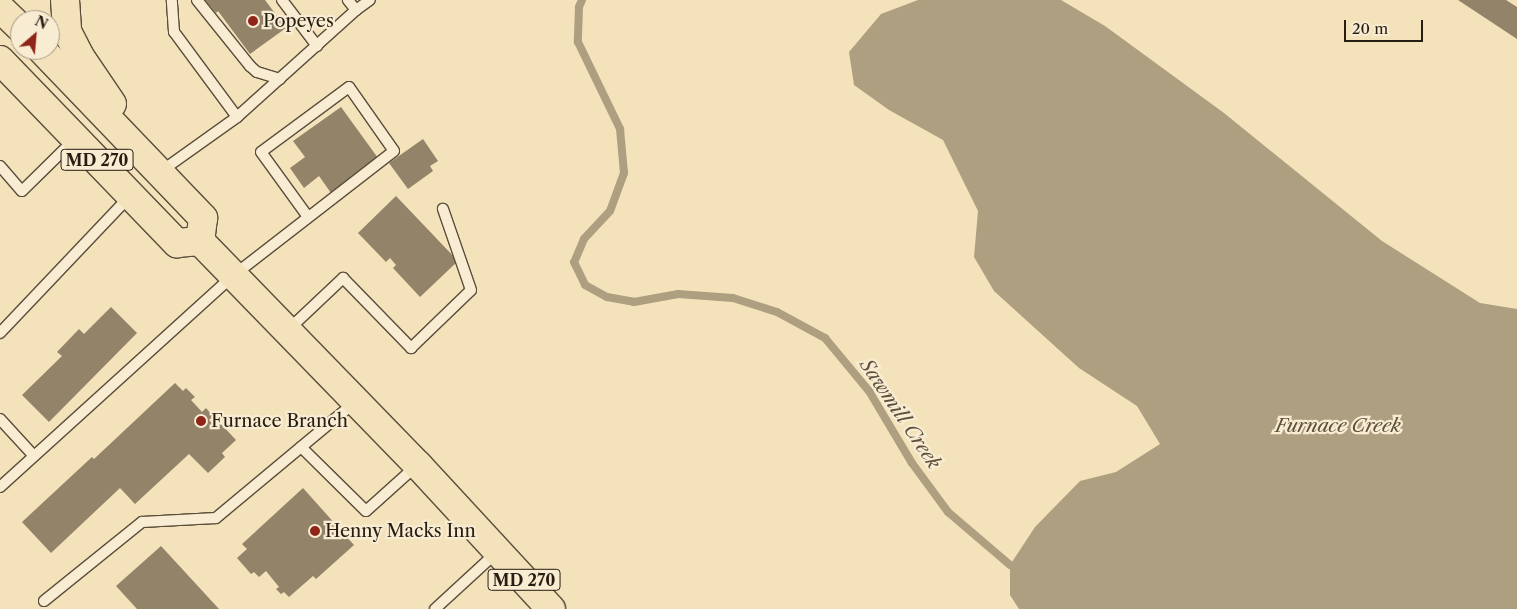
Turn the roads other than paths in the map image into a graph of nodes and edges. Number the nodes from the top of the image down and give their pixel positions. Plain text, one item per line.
1 (65, 0) edge
2 (172, 0) edge
3 (197, 0) edge
4 (282, 0) edge
5 (348, 0) edge
6 (370, 0) edge
7 (0, 8) edge
8 (356, 10) junction
9 (10, 18) edge
10 (317, 46) junction
11 (52, 60) edge
12 (3, 69) edge
13 (280, 79) junction
14 (237, 118) junction
15 (76, 138) junction
16 (0, 166) edge
17 (159, 173) junction
18 (131, 195) junction
19 (443, 209) dead end
20 (308, 218) junction
21 (200, 241) junction
22 (234, 275) junction
23 (287, 331) junction
24 (0, 333) edge
25 (356, 401) junction
26 (0, 419) edge
27 (301, 447) junction
28 (34, 456) junction
29 (418, 465) junction
30 (0, 487) edge
31 (498, 551) junction
32 (44, 601) dead end
33 (435, 609) edge
34 (551, 609) edge

1 - 17 main road
2 - 14 lane
3 - 13 lane
4 - 10 lane
5 - 8 lane
6 - 8 lane
7 - 9 main road
8 - 10 lane
10 - 13 lane
11 - 17 main road, MD 270
12 - 15 main road, MD 270
13 - 14 lane
14 - 17 lane
15 - 16 lane
15 - 18 main road, MD 270
17 - 21 main road, MD 270
18 - 21 main road, MD 270
18 - 24 lane
19 - 23 lane
20 - 20 lane
20 - 22 lane
21 - 22 main road, MD 270
22 - 23 main road, MD 270
22 - 28 lane
23 - 25 main road, MD 270
25 - 27 lane
25 - 29 main road, MD 270
26 - 28 lane
27 - 29 lane
27 - 32 lane
28 - 30 lane
29 - 31 main road, MD 270
31 - 33 lane
31 - 34 main road, MD 270

